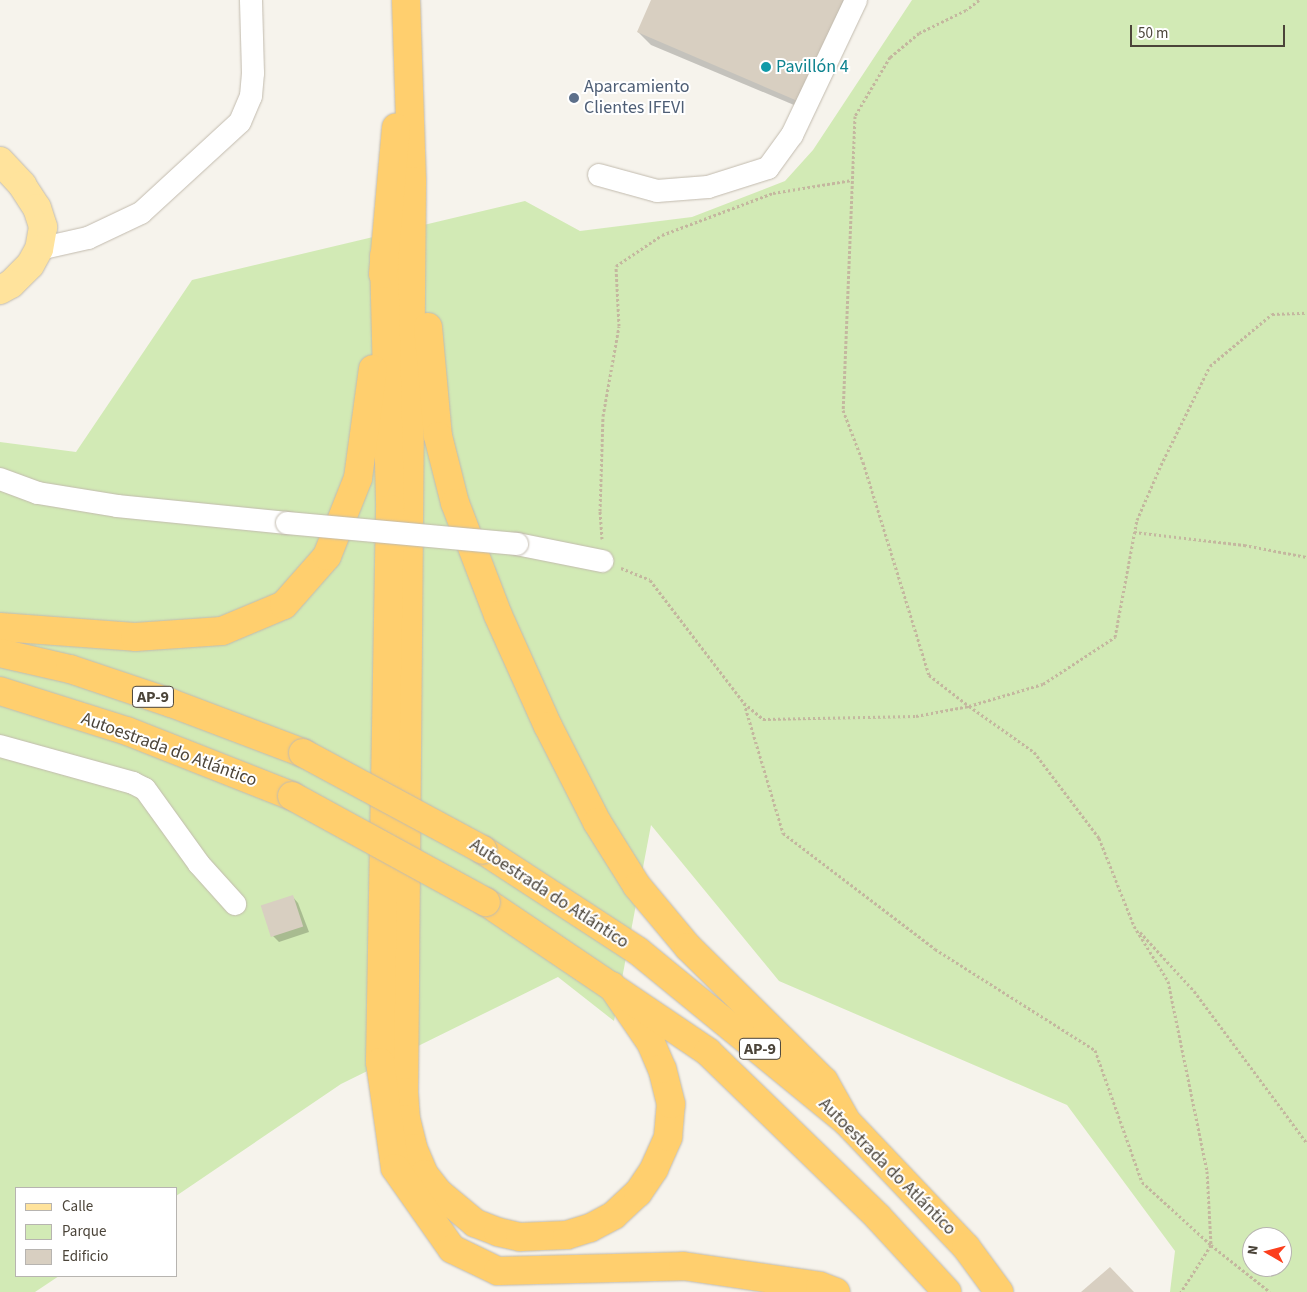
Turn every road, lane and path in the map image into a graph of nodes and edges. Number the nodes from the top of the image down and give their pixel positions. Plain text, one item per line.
1 (251, 0) edge
2 (856, 0) edge
3 (979, 0) edge
4 (406, 4) edge
5 (0, 161) edge
6 (599, 175) dead end
7 (852, 180) junction
8 (412, 181) junction
9 (39, 249) junction
10 (384, 256) junction
11 (0, 290) edge
12 (1307, 313) edge
13 (0, 479) edge
14 (1134, 532) junction
15 (1307, 557) edge
16 (602, 561) junction
17 (0, 627) edge
18 (0, 653) edge
19 (0, 691) edge
20 (744, 704) junction
21 (969, 706) junction
22 (0, 746) edge
23 (235, 904) dead end
24 (1134, 926) junction
25 (612, 986) junction
26 (847, 1122) junction
27 (1307, 1144) edge
28 (1211, 1245) junction
29 (836, 1292) edge
30 (947, 1292) edge
31 (999, 1292) edge
32 (1181, 1292) edge
33 (1270, 1292) edge

1 - 9 street
2 - 6 street
3 - 7 path
4 - 8 highway
4 - 10 highway
5 - 9 main road
7 - 16 path
7 - 21 path
8 - 25 highway
8 - 26 highway
9 - 11 main road
10 - 17 highway
10 - 29 highway
12 - 14 path
13 - 16 street, bridge
14 - 15 path
14 - 21 path
16 - 20 path
18 - 26 highway, Autoestrada do Atlántico / AP-9, bridge
19 - 25 highway, Autoestrada do Atlántico / AP-9, bridge
20 - 21 path
20 - 28 path
21 - 24 path
22 - 23 street
24 - 27 path
24 - 28 path
25 - 30 highway, Autoestrada do Atlántico / AP-9
26 - 31 highway, Autoestrada do Atlántico / AP-9
28 - 32 path
28 - 33 path

